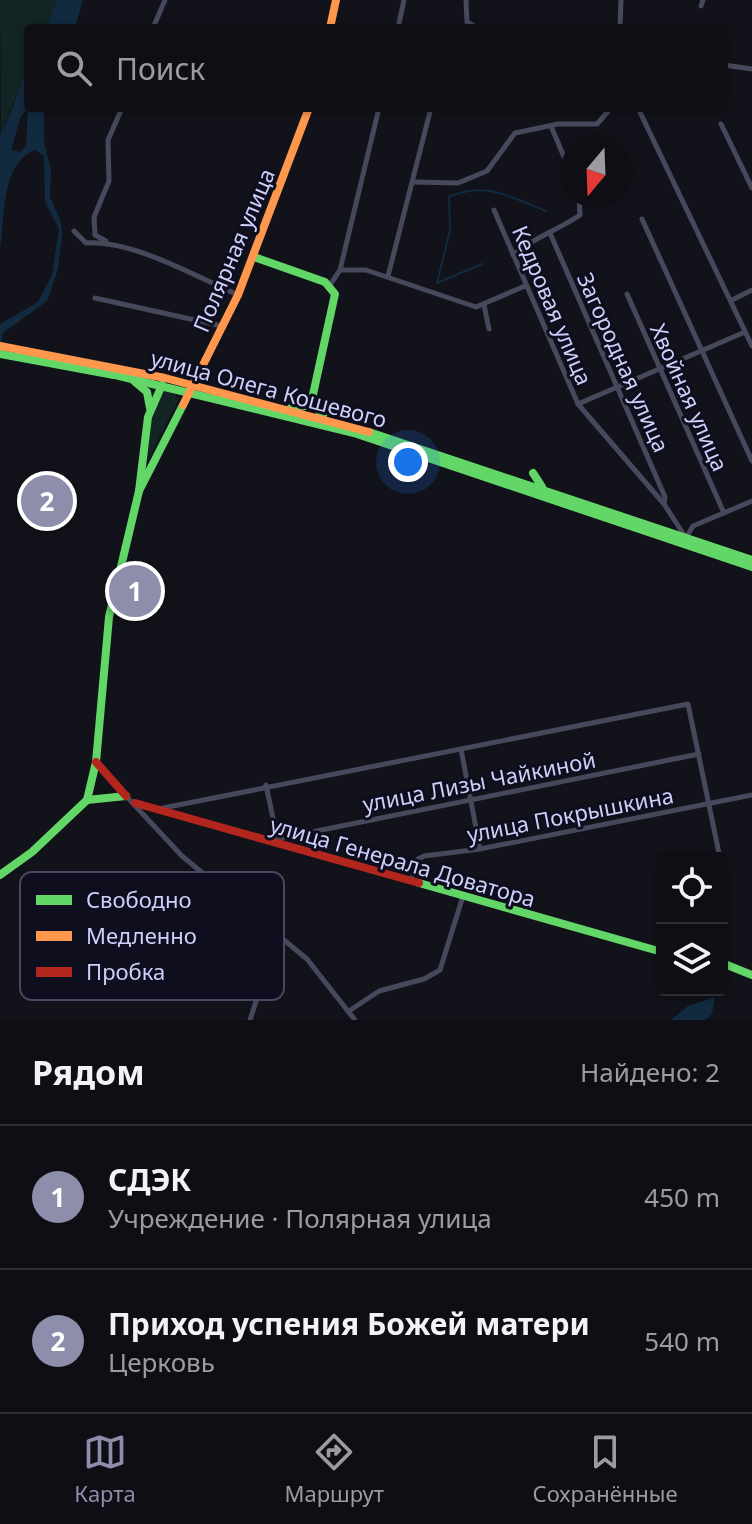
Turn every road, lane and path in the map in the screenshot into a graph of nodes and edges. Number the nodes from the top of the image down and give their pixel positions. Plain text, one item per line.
1 (165, 0) edge
2 (336, 0) edge
3 (404, 0) edge
4 (466, 0) edge
5 (621, 0) edge
6 (155, 24) edge
7 (331, 24) edge
8 (399, 24) edge
9 (470, 24) edge
10 (620, 24) edge
11 (728, 66) edge
12 (752, 69) edge
13 (120, 112) edge
14 (308, 112) edge
15 (378, 112) edge
16 (430, 112) edge
17 (608, 112) edge
18 (640, 112) edge
19 (721, 124) dead end
20 (551, 126) junction
21 (560, 147) edge
22 (414, 182) junction
23 (752, 188) edge
24 (580, 208) edge
25 (494, 210) dead end
26 (642, 219) dead end
27 (74, 231) dead end
28 (550, 233) junction
29 (107, 242) junction
30 (513, 255) junction
31 (254, 257) junction
32 (340, 270) junction
33 (388, 276) junction
34 (330, 285) junction
35 (525, 286) junction
36 (752, 290) edge
37 (627, 294) dead end
38 (238, 295) junction
39 (95, 298) dead end
40 (732, 300) junction
41 (484, 305) junction
42 (223, 326) junction
43 (489, 329) dead end
44 (745, 332) junction
45 (0, 346) edge
46 (752, 346) edge
47 (702, 350) junction
48 (0, 354) edge
49 (46, 358) junction
50 (662, 368) junction
51 (111, 374) junction
52 (164, 381) junction
53 (618, 386) junction
54 (313, 396) junction
55 (578, 404) junction
56 (150, 408) junction
57 (291, 412) junction
58 (328, 419) junction
59 (752, 461) edge
60 (533, 473) dead end
61 (139, 491) junction
62 (551, 492) junction
63 (752, 501) edge
64 (664, 504) junction
65 (724, 513) junction
66 (686, 538) junction
67 (752, 560) edge
68 (752, 567) edge
69 (461, 749) junction
70 (699, 754) junction
71 (96, 762) junction
72 (111, 779) junction
73 (92, 781) junction
74 (266, 785) junction
75 (752, 795) edge
76 (103, 796) junction
77 (126, 796) junction
78 (471, 799) junction
79 (87, 800) junction
80 (710, 802) junction
81 (135, 803) junction
82 (153, 810) junction
83 (277, 837) junction
84 (267, 841) junction
85 (480, 849) junction
86 (719, 852) edge
87 (202, 872) edge
88 (0, 875) edge
89 (411, 881) junction
90 (463, 896) junction
91 (284, 939) edge
92 (656, 950) edge
93 (728, 965) edge
94 (752, 975) edge
95 (257, 1000) edge
96 (349, 1011) junction
97 (250, 1020) edge
98 (355, 1020) edge

1 - 6 street
2 - 7 main road
3 - 8 street
4 - 9 street
5 - 10 street
11 - 12 street
13 - 29 street
14 - 31 main road, Полярная улица
15 - 32 street
16 - 22 street
17 - 20 street
18 - 40 street
19 - 23 street
20 - 21 street
20 - 22 street
22 - 33 street
24 - 28 street
25 - 30 street, Кедровая улица
26 - 47 street
27 - 29 street
28 - 30 street
28 - 53 street, Загородная улица
29 - 38 street
30 - 35 street, Кедровая улица
31 - 34 main road
31 - 38 main road, Полярная улица
32 - 33 street
32 - 34 street
33 - 41 street
34 - 54 main road
35 - 41 street
35 - 55 street, Кедровая улица
36 - 40 street
37 - 50 street, Хвойная улица
38 - 42 main road, Полярная улица
39 - 42 street
40 - 44 street
41 - 43 street
42 - 61 main road, Полярная улица
44 - 46 street
44 - 47 street
45 - 49 main road
47 - 50 street
47 - 59 street
48 - 49 main road
49 - 51 main road, улица Олега Кошевого
49 - 52 main road, улица Олега Кошевого
50 - 53 street
50 - 65 street, Хвойная улица
51 - 52 main road, улица Олега Кошевого
51 - 56 main road
52 - 56 main road
52 - 57 main road, улица Олега Кошевого
53 - 55 street
53 - 64 street, Загородная улица
54 - 57 main road
54 - 58 main road
55 - 64 street, Кедровая улица
56 - 61 main road
57 - 58 main road, улица Олега Кошевого
57 - 68 main road, улица Олега Кошевого
58 - 62 main road, улица Олега Кошевого
60 - 62 main road
61 - 71 main road, Полярная улица
62 - 66 main road, улица Олега Кошевого
63 - 65 street
64 - 66 street, Кедровая улица
65 - 66 street
66 - 67 main road, улица Олега Кошевого
69 - 70 street
69 - 74 street
69 - 78 street
70 - 78 street, улица Лизы Чайкиной
70 - 80 street
71 - 72 main road
71 - 73 main road, Полярная улица
72 - 73 main road
72 - 76 main road
72 - 77 main road
73 - 76 main road
73 - 79 main road, Полярная улица
74 - 82 street
74 - 83 street
75 - 80 street, улица Покрышкина
76 - 77 main road
76 - 79 main road
77 - 81 street
78 - 83 street, улица Лизы Чайкиной
78 - 85 street
79 - 88 main road
80 - 85 street, улица Покрышкина
80 - 86 street
81 - 82 main road, улица Генерала Доватора
81 - 87 street
82 - 84 main road, улица Генерала Доватора
83 - 84 street, улица Лизы Чайкиной
84 - 89 main road, улица Генерала Доватора
85 - 89 street, улица Покрышкина
89 - 90 main road, улица Генерала Доватора
90 - 92 main road, улица Генерала Доватора
90 - 96 street
91 - 96 street
93 - 94 main road
95 - 97 street
96 - 98 street

